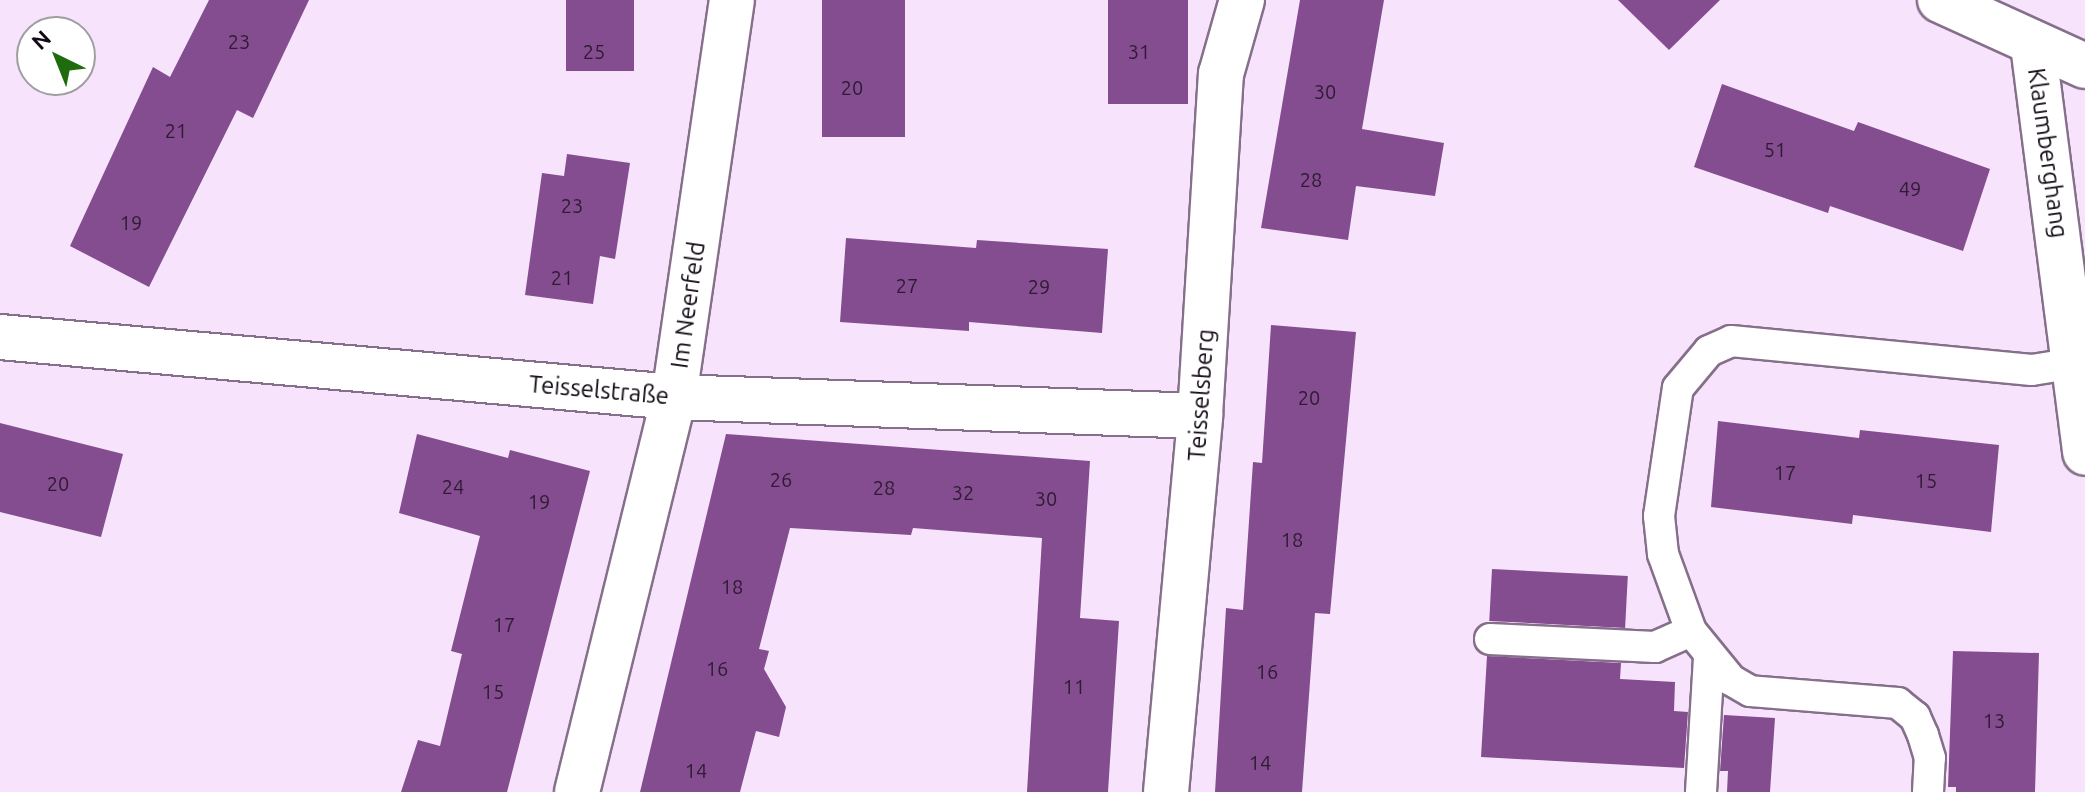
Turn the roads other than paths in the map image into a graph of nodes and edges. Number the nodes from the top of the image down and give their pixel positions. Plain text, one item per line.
1 (732, 0) edge
2 (1242, 0) edge
3 (1940, 0) edge
4 (2033, 45) junction
5 (2085, 66) edge
6 (0, 337) edge
7 (2075, 363) junction
8 (674, 397) junction
9 (1200, 416) junction
10 (2085, 453) edge
11 (1691, 631) junction
12 (1490, 639) dead end
13 (1709, 656) junction
14 (577, 792) edge
15 (1166, 792) edge
16 (1701, 792) edge
17 (1928, 792) edge

1 - 8 street, Im Neerfeld
2 - 9 street, Teisselsberg
3 - 4 street
4 - 5 street
4 - 7 street, Klaumberghang
6 - 8 street, Teisselstraße
7 - 10 street, Klaumberghang
7 - 11 lane
8 - 9 street, Teisselstraße
8 - 14 street, Im Neerfeld
9 - 15 street, Teisselsberg
11 - 12 lane
11 - 13 lane
13 - 16 lane
13 - 17 lane

